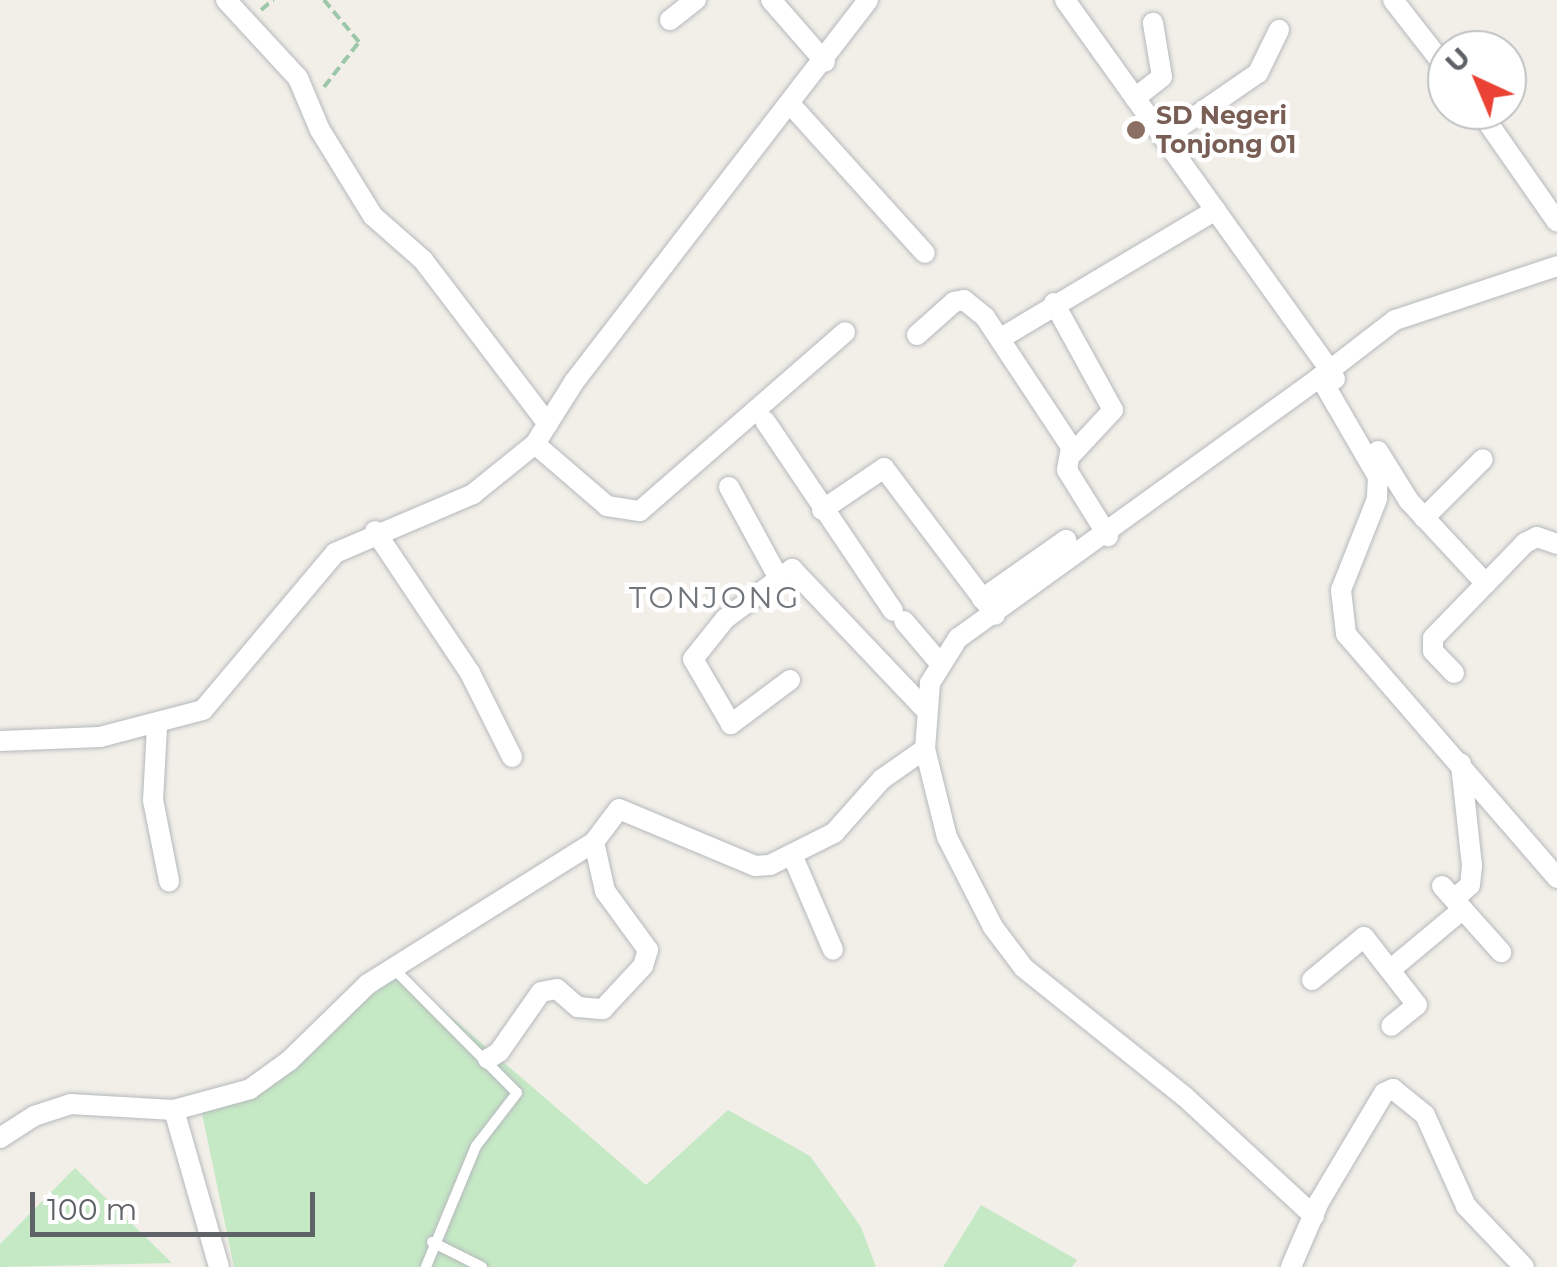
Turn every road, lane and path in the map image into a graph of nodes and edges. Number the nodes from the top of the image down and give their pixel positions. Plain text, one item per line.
1 (226, 0) edge
2 (324, 0) edge
3 (696, 0) edge
4 (771, 0) edge
5 (868, 0) edge
6 (1065, 0) edge
7 (1393, 0) edge
8 (670, 20) dead end
9 (1154, 23) dead end
10 (1280, 30) dead end
11 (1427, 43) edge
12 (825, 62) junction
13 (1135, 98) junction
14 (313, 104) junction
15 (792, 106) junction
16 (1493, 130) edge
17 (1164, 138) junction
18 (1216, 210) junction
19 (1557, 222) edge
20 (925, 253) dead end
21 (1557, 266) edge
22 (1054, 303) junction
23 (845, 332) dead end
24 (917, 335) dead end
25 (1001, 338) junction
26 (1325, 374) junction
27 (764, 421) dead end
28 (548, 424) junction
29 (534, 444) junction
30 (1073, 452) junction
31 (1484, 459) dead end
32 (728, 488) dead end
33 (822, 510) junction
34 (1424, 518) junction
35 (375, 531) junction
36 (1108, 536) junction
37 (1066, 540) dead end
38 (1557, 544) edge
39 (777, 574) junction
40 (1486, 584) junction
41 (988, 607) junction
42 (938, 661) junction
43 (1454, 672) dead end
44 (790, 680) dead end
45 (925, 709) junction
46 (157, 727) junction
47 (0, 741) edge
48 (925, 749) junction
49 (512, 757) dead end
50 (1460, 762) junction
51 (594, 842) junction
52 (793, 857) junction
53 (1557, 878) edge
54 (169, 881) dead end
55 (1453, 898) junction
56 (832, 950) dead end
57 (1501, 952) dead end
58 (1390, 970) junction
59 (396, 972) junction
60 (1312, 980) dead end
61 (1391, 1026) dead end
62 (488, 1059) junction
63 (174, 1110) junction
64 (0, 1138) edge
65 (1314, 1216) junction
66 (432, 1242) junction
67 (219, 1267) edge
68 (426, 1267) edge
69 (482, 1267) edge
70 (1291, 1267) edge
71 (1524, 1267) edge

1 - 14 street
2 - 14 path
3 - 8 street
4 - 12 street
5 - 12 street
6 - 13 street
7 - 11 street
9 - 13 street
10 - 17 street
12 - 15 street
13 - 17 street
14 - 28 street
15 - 20 street
15 - 28 street
16 - 19 street
17 - 18 street
18 - 22 street
18 - 26 street
21 - 26 street
22 - 25 street
22 - 30 street
23 - 29 street
24 - 25 street
25 - 30 street
26 - 34 street
26 - 36 street
26 - 50 street
27 - 33 street
28 - 29 street
29 - 35 street
30 - 36 street
31 - 34 street
32 - 39 street
33 - 41 street
33 - 42 street
34 - 40 street
35 - 46 street
35 - 49 street
36 - 41 street
37 - 41 street
38 - 40 street
39 - 44 street
39 - 45 street
40 - 43 street
41 - 42 street
42 - 45 street
45 - 48 street
46 - 47 street
46 - 54 street
48 - 52 street
48 - 65 street
50 - 53 street
50 - 55 street
51 - 52 street
51 - 59 street
51 - 62 street
52 - 56 street
55 - 57 street
55 - 58 street
58 - 60 street
58 - 61 street
59 - 62 lane
59 - 63 street
62 - 66 lane
63 - 64 street
63 - 67 street
65 - 70 street
65 - 71 street
66 - 68 lane
66 - 69 lane

